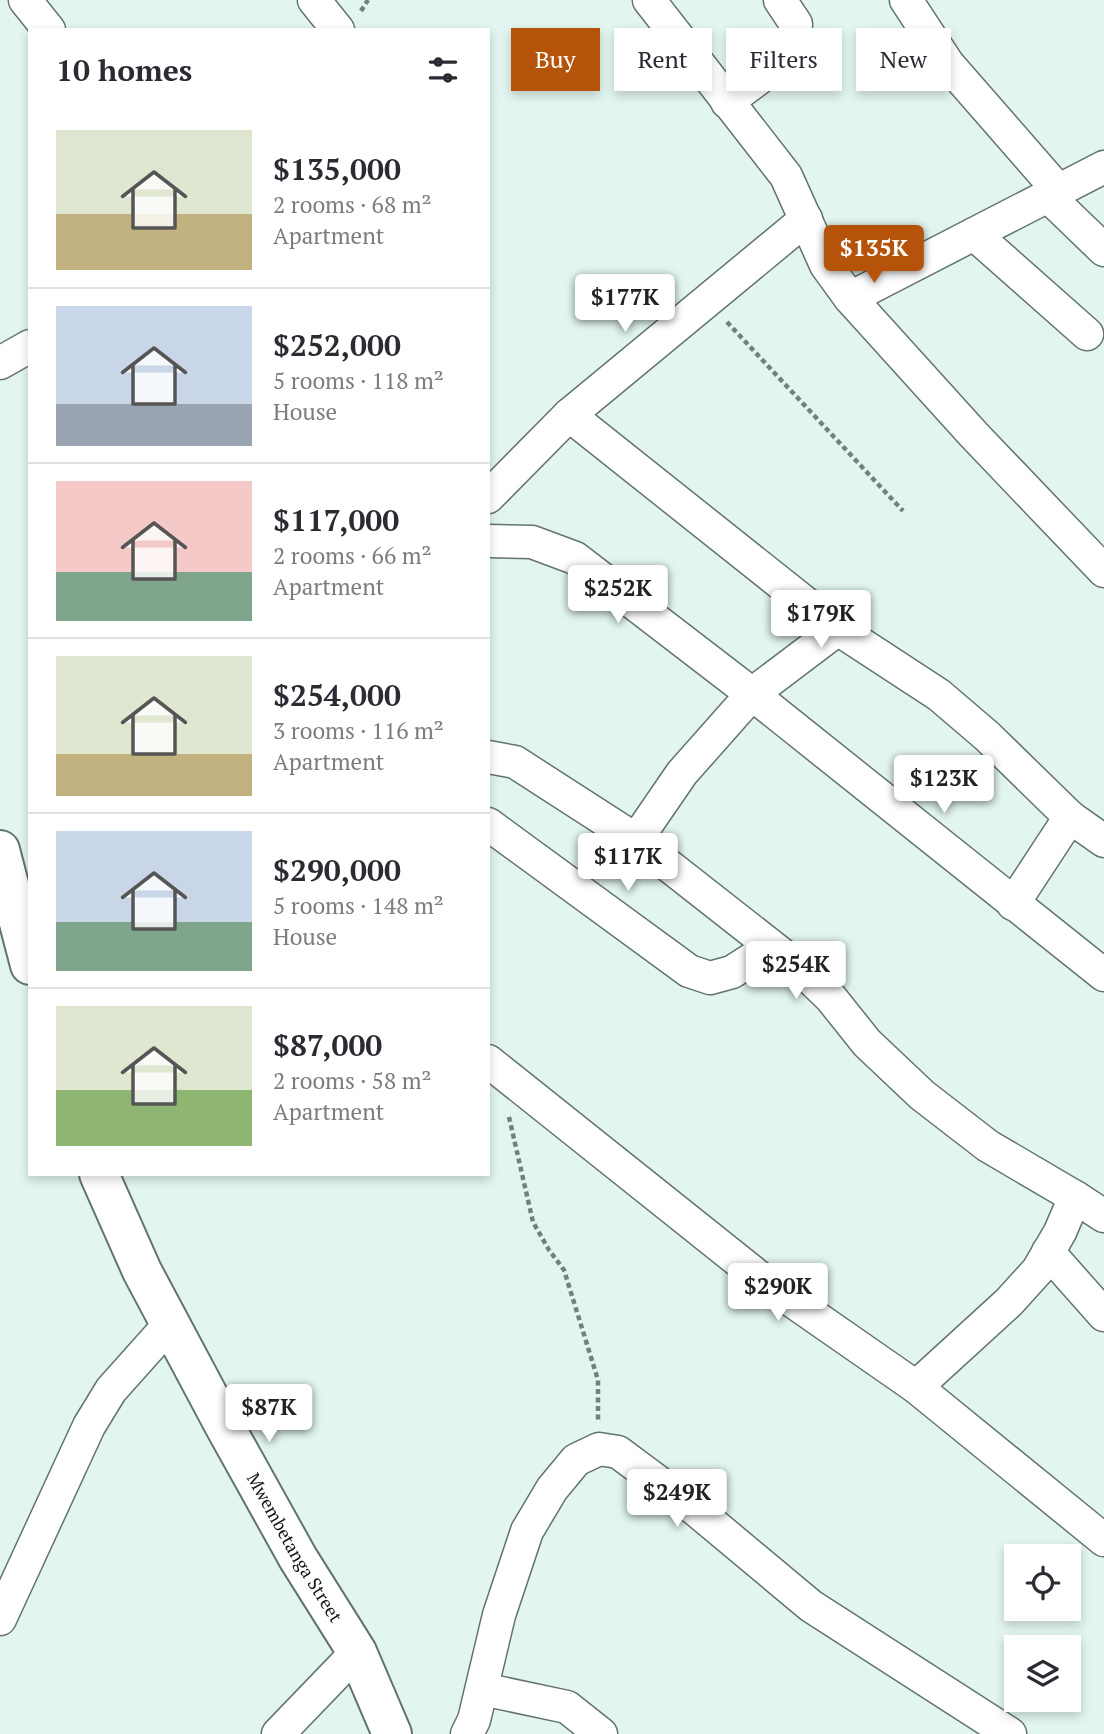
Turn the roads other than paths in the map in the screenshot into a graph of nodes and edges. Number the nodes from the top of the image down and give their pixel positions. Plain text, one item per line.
1 (25, 0) edge
2 (314, 0) edge
3 (649, 0) edge
4 (780, 0) edge
5 (906, 0) edge
6 (47, 28) edge
7 (336, 28) edge
8 (727, 102) junction
9 (1104, 167) edge
10 (1053, 193) junction
11 (806, 219) junction
12 (974, 234) junction
13 (1104, 250) edge
14 (850, 298) junction
15 (1087, 334) dead end
16 (28, 347) edge
17 (0, 363) edge
18 (569, 415) junction
19 (490, 495) edge
20 (490, 541) edge
21 (1104, 571) edge
22 (838, 629) junction
23 (752, 694) junction
24 (490, 757) edge
25 (1070, 817) junction
26 (490, 825) edge
27 (636, 840) junction
28 (1104, 841) edge
29 (0, 850) edge
30 (1013, 904) junction
31 (771, 947) junction
32 (28, 957) edge
33 (1104, 975) edge
34 (492, 1064) edge
35 (100, 1176) edge
36 (1075, 1197) junction
37 (1104, 1216) edge
38 (1048, 1252) junction
39 (1104, 1315) edge
40 (170, 1324) junction
41 (916, 1387) junction
42 (1104, 1540) edge
43 (0, 1619) edge
44 (357, 1652) junction
45 (482, 1689) junction
46 (278, 1734) edge
47 (392, 1734) edge
48 (467, 1734) edge
49 (601, 1734) edge
50 (1010, 1734) edge

1 - 6 street
2 - 7 street
3 - 8 street
4 - 8 street
5 - 10 street
8 - 11 street
9 - 10 street
10 - 12 street
10 - 13 street
11 - 14 street
11 - 18 street
12 - 14 street
12 - 15 street
14 - 21 street
16 - 17 street
18 - 19 street
18 - 22 street
20 - 23 street
22 - 23 street
22 - 25 street
23 - 27 street
23 - 30 street
24 - 27 street
25 - 28 street
25 - 30 street
26 - 31 street
27 - 31 street
29 - 32 street
30 - 33 street
31 - 36 street
34 - 41 street
35 - 40 street, Mwembetanga Street
36 - 37 street
36 - 38 street
38 - 39 street
38 - 41 street
40 - 43 street
40 - 44 street, Mwembetanga Street
41 - 42 street
44 - 46 street
44 - 47 street, Mwembetanga Street
45 - 48 street
45 - 49 street
45 - 50 street

